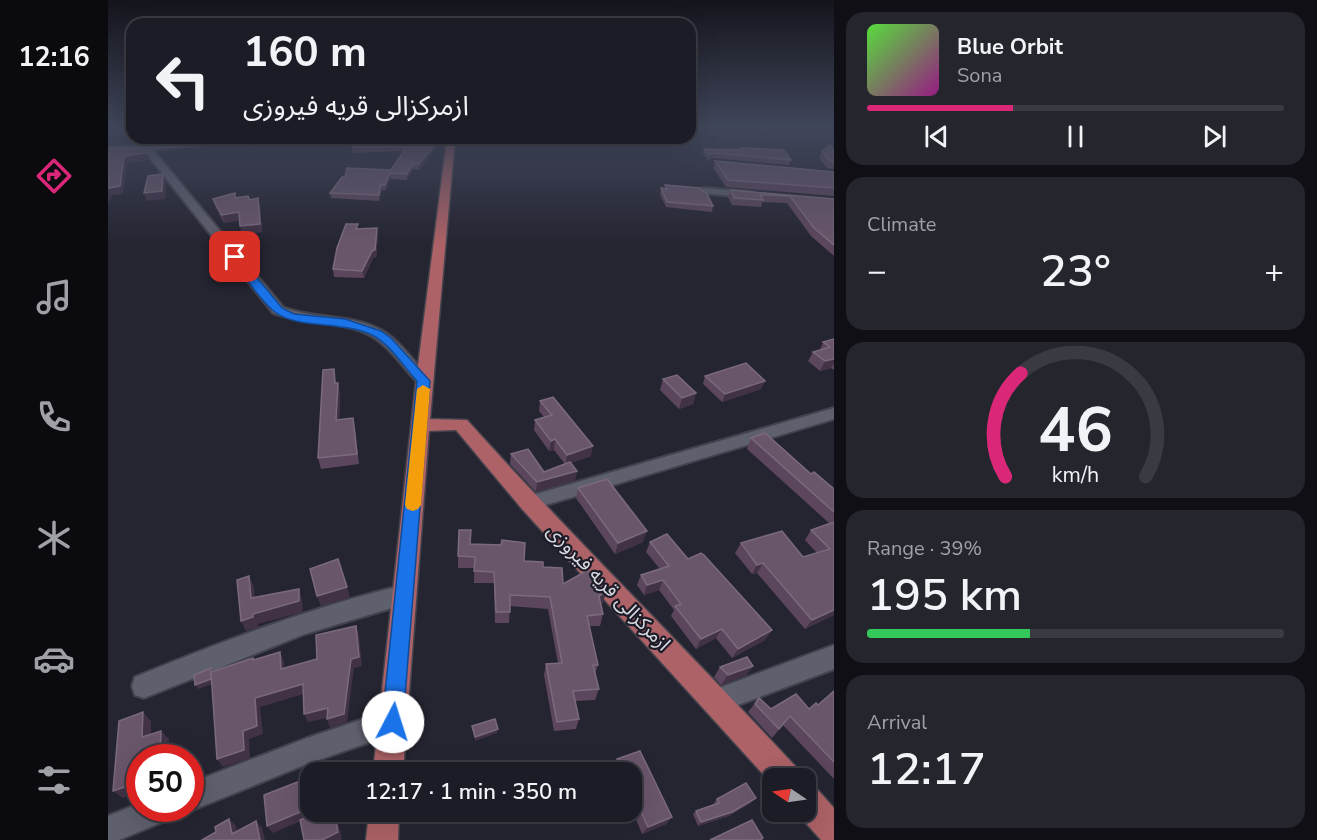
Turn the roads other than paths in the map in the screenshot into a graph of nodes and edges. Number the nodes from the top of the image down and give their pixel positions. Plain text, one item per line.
1 (161, 166) edge
2 (448, 166) edge
3 (705, 190) edge
4 (767, 196) edge
5 (424, 381) junction
6 (834, 413) edge
7 (420, 425) junction
8 (529, 503) junction
9 (404, 595) junction
10 (834, 657) edge
11 (144, 686) dead end
12 (717, 701) junction
13 (393, 722) junction
14 (389, 762) edge
15 (778, 768) edge
16 (204, 791) edge
17 (816, 811) edge
18 (128, 822) edge
19 (383, 822) edge
20 (108, 830) edge
21 (834, 831) edge
22 (382, 840) edge

1 - 5 street
2 - 5 main road
3 - 4 street
5 - 7 main road
6 - 8 street
7 - 8 main road, ازمرکزالی قریه فیروزی
7 - 9 main road
8 - 12 main road, ازمرکزالی قریه فیروزی
9 - 11 street
9 - 13 main road
10 - 12 street
12 - 15 main road, ازمرکزالی قریه فیروزی
13 - 14 main road
13 - 16 street
17 - 21 main road
18 - 20 street
19 - 22 main road

